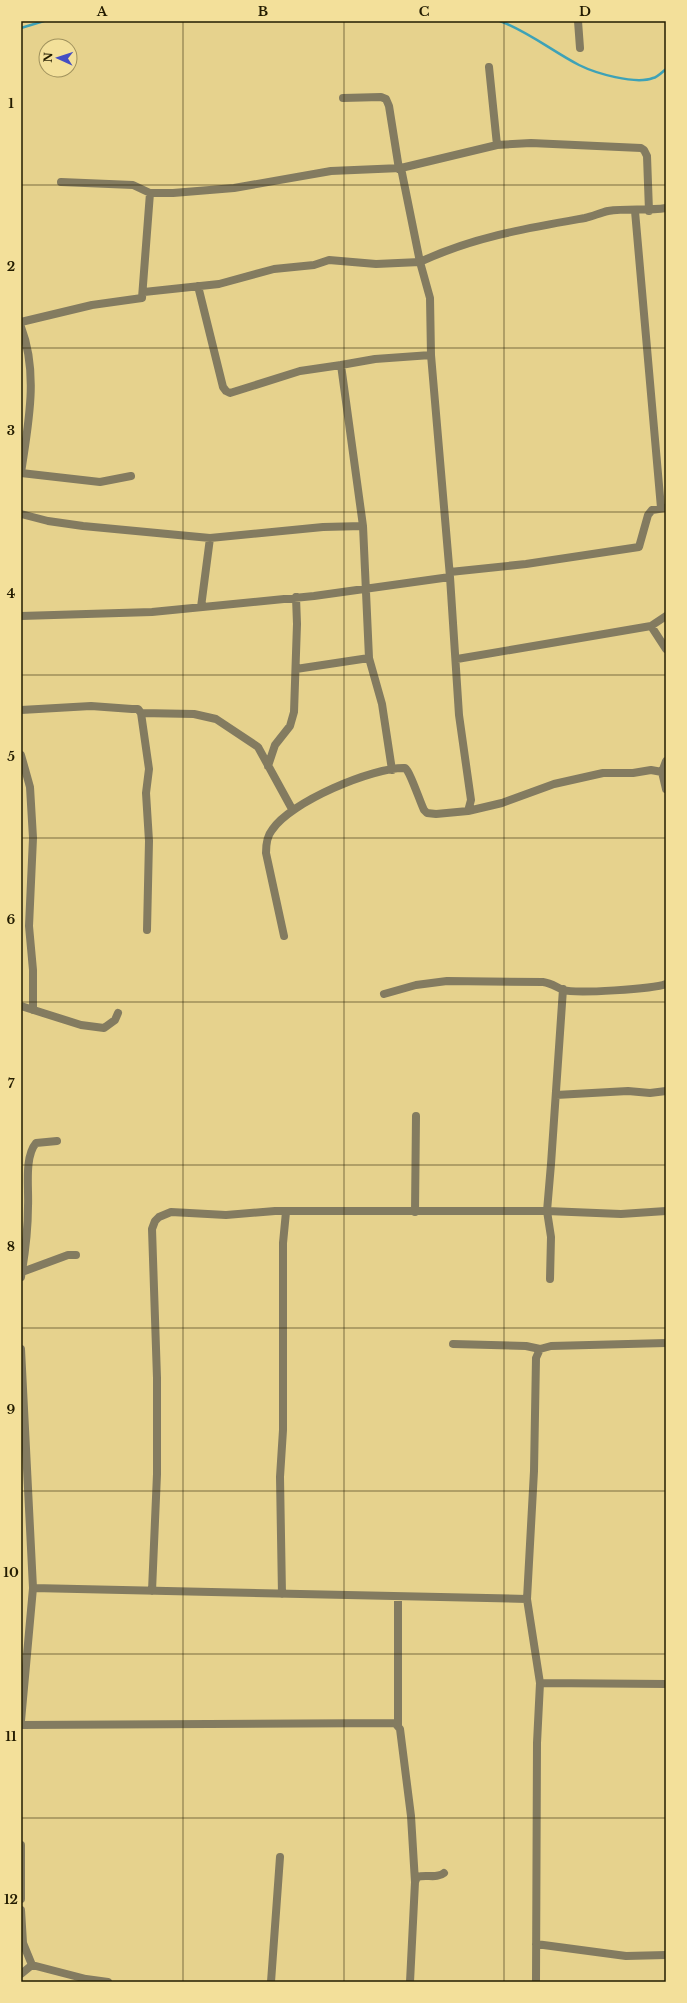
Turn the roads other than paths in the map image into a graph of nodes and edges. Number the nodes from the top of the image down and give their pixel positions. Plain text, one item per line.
1 (578, 21) edge
2 (580, 48) dead end
3 (489, 68) dead end
4 (343, 98) dead end
5 (497, 145) junction
6 (400, 168) junction
7 (62, 182) dead end
8 (150, 193) junction
9 (666, 208) edge
10 (635, 211) junction
11 (649, 211) junction
12 (420, 262) junction
13 (198, 286) junction
14 (144, 292) junction
15 (21, 322) edge
16 (21, 328) edge
17 (431, 355) junction
18 (341, 366) junction
19 (21, 473) edge
20 (131, 476) dead end
21 (663, 508) edge
22 (21, 514) edge
23 (363, 526) junction
24 (210, 538) junction
25 (450, 574) junction
26 (365, 588) junction
27 (296, 597) junction
28 (201, 607) junction
29 (21, 616) edge
30 (666, 616) edge
31 (651, 626) junction
32 (666, 649) edge
33 (369, 658) junction
34 (457, 659) junction
35 (296, 669) junction
36 (21, 710) edge
37 (141, 713) junction
38 (275, 744) junction
39 (258, 747) junction
40 (21, 755) edge
41 (666, 761) edge
42 (268, 766) junction
43 (392, 770) junction
44 (662, 772) junction
45 (666, 789) edge
46 (471, 800) junction
47 (485, 807) junction
48 (292, 809) junction
49 (468, 811) junction
50 (147, 930) dead end
51 (284, 936) dead end
52 (666, 984) edge
53 (563, 990) junction
54 (384, 994) dead end
55 (21, 1006) edge
56 (33, 1010) junction
57 (118, 1013) dead end
58 (666, 1091) edge
59 (556, 1096) junction
60 (416, 1116) dead end
61 (57, 1141) dead end
62 (547, 1211) junction
63 (666, 1211) edge
64 (286, 1212) junction
65 (415, 1212) junction
66 (76, 1255) dead end
67 (22, 1275) edge
68 (550, 1279) dead end
69 (666, 1343) edge
70 (453, 1344) dead end
71 (21, 1349) edge
72 (540, 1349) junction
73 (33, 1588) junction
74 (152, 1591) junction
75 (282, 1594) junction
76 (398, 1597) junction
77 (528, 1599) junction
78 (540, 1683) junction
79 (666, 1684) edge
80 (21, 1721) edge
81 (21, 1725) edge
82 (398, 1726) junction
83 (21, 1845) edge
84 (280, 1857) dead end
85 (444, 1873) dead end
86 (415, 1882) junction
87 (21, 1899) edge
88 (21, 1910) edge
89 (536, 1944) junction
90 (666, 1955) edge
91 (32, 1965) junction
92 (21, 1974) edge
93 (108, 1982) edge
94 (271, 1982) edge
95 (410, 1982) edge
96 (536, 1982) edge

1 - 2 street
3 - 5 street
4 - 6 street
5 - 6 street
5 - 11 street
6 - 8 street
6 - 12 street
7 - 8 street
8 - 14 street
9 - 11 street
10 - 11 street
10 - 12 street
10 - 21 street
12 - 13 street
12 - 17 street
13 - 14 street
13 - 18 street
14 - 15 street
16 - 19 street
17 - 18 street
17 - 25 street
18 - 23 street
19 - 20 street
21 - 25 street
22 - 24 street
23 - 24 street
23 - 26 street
24 - 28 street
25 - 26 street
25 - 34 street
26 - 27 street
26 - 33 street
27 - 28 street
27 - 35 street
28 - 29 street
30 - 31 street
31 - 32 street
31 - 34 street
33 - 35 street
33 - 43 street
34 - 46 street
35 - 38 street
36 - 37 street
37 - 39 street
37 - 50 street
38 - 39 street
38 - 42 street
39 - 42 street
40 - 56 street
41 - 44 street
42 - 48 street
43 - 48 street
43 - 49 street
44 - 45 street
44 - 47 street
46 - 47 street
46 - 49 street
47 - 49 street
48 - 51 street
52 - 53 street
53 - 54 street
53 - 59 street
55 - 56 street
56 - 57 street
58 - 59 street
59 - 62 street
60 - 65 street
61 - 67 street
62 - 63 street
62 - 65 street
62 - 68 street
64 - 65 street
64 - 74 street
64 - 75 street
66 - 67 street
69 - 72 street
70 - 72 street
71 - 73 street
72 - 77 street
73 - 74 street
73 - 80 street
74 - 75 street
75 - 76 street
76 - 77 street
76 - 82 street
77 - 78 street
78 - 79 street
78 - 89 street
81 - 82 street
82 - 86 street
83 - 87 street
84 - 94 street
85 - 86 street
86 - 95 street
88 - 91 street
89 - 90 street
89 - 96 street
91 - 92 street
91 - 93 street

